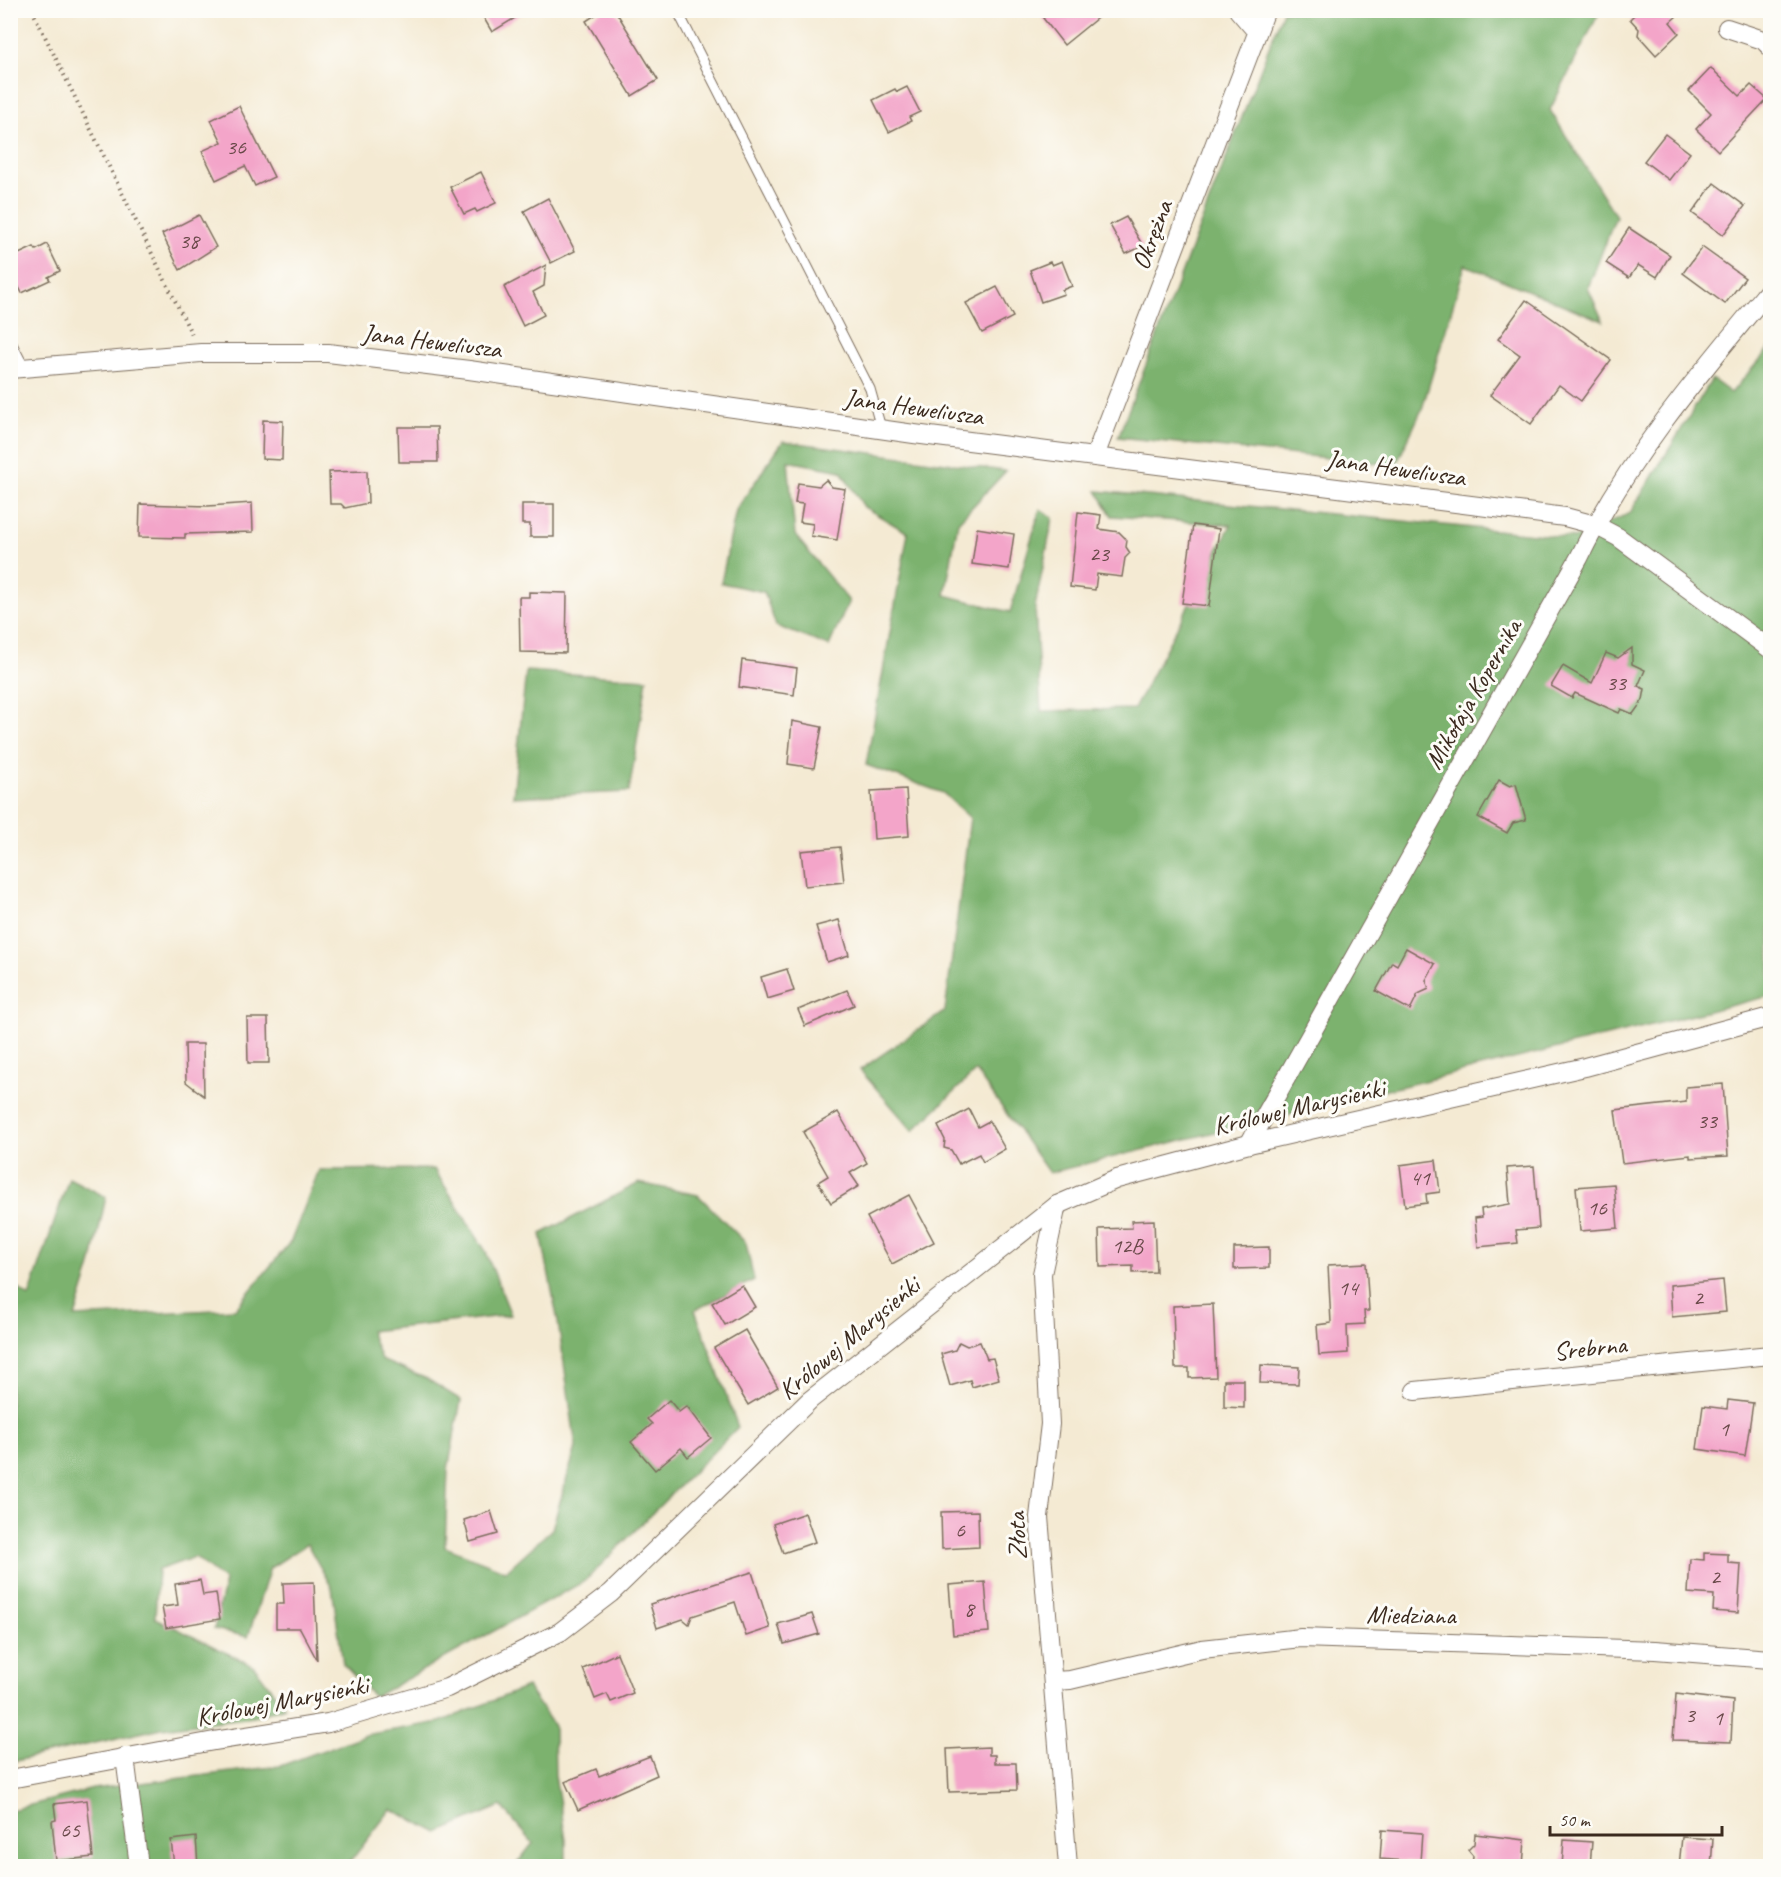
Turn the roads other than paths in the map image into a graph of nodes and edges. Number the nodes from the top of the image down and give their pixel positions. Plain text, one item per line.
1 (677, 10) edge
2 (1238, 10) edge
3 (1266, 10) edge
4 (1727, 28) dead end
5 (1257, 32) junction
6 (1770, 47) edge
7 (1770, 290) edge
8 (10, 340) edge
9 (18, 369) edge
10 (881, 428) junction
11 (1095, 456) junction
12 (1595, 525) junction
13 (1770, 650) edge
14 (1770, 1017) edge
15 (1249, 1144) junction
16 (1057, 1205) junction
17 (1770, 1355) edge
18 (1415, 1392) dead end
19 (1770, 1659) edge
20 (1055, 1681) junction
21 (125, 1757) junction
22 (10, 1779) edge
23 (139, 1866) edge
24 (1068, 1866) edge

1 - 10 lane
2 - 5 street
3 - 5 street, Okrężna
4 - 6 street
5 - 11 street, Okrężna
7 - 12 street, Mikołaja Kopernika
8 - 9 lane
9 - 10 street, Jana Heweliusza
10 - 11 street, Jana Heweliusza
11 - 12 street, Jana Heweliusza
12 - 13 street, Jana Heweliusza
12 - 15 street, Mikołaja Kopernika
14 - 15 street, Królowej Marysieńki
15 - 16 street, Królowej Marysieńki
16 - 20 street, Złota
16 - 21 street, Królowej Marysieńki
17 - 18 street, Srebrna
19 - 20 street, Miedziana
20 - 24 street, Złota
21 - 22 street, Królowej Marysieńki
21 - 23 street

